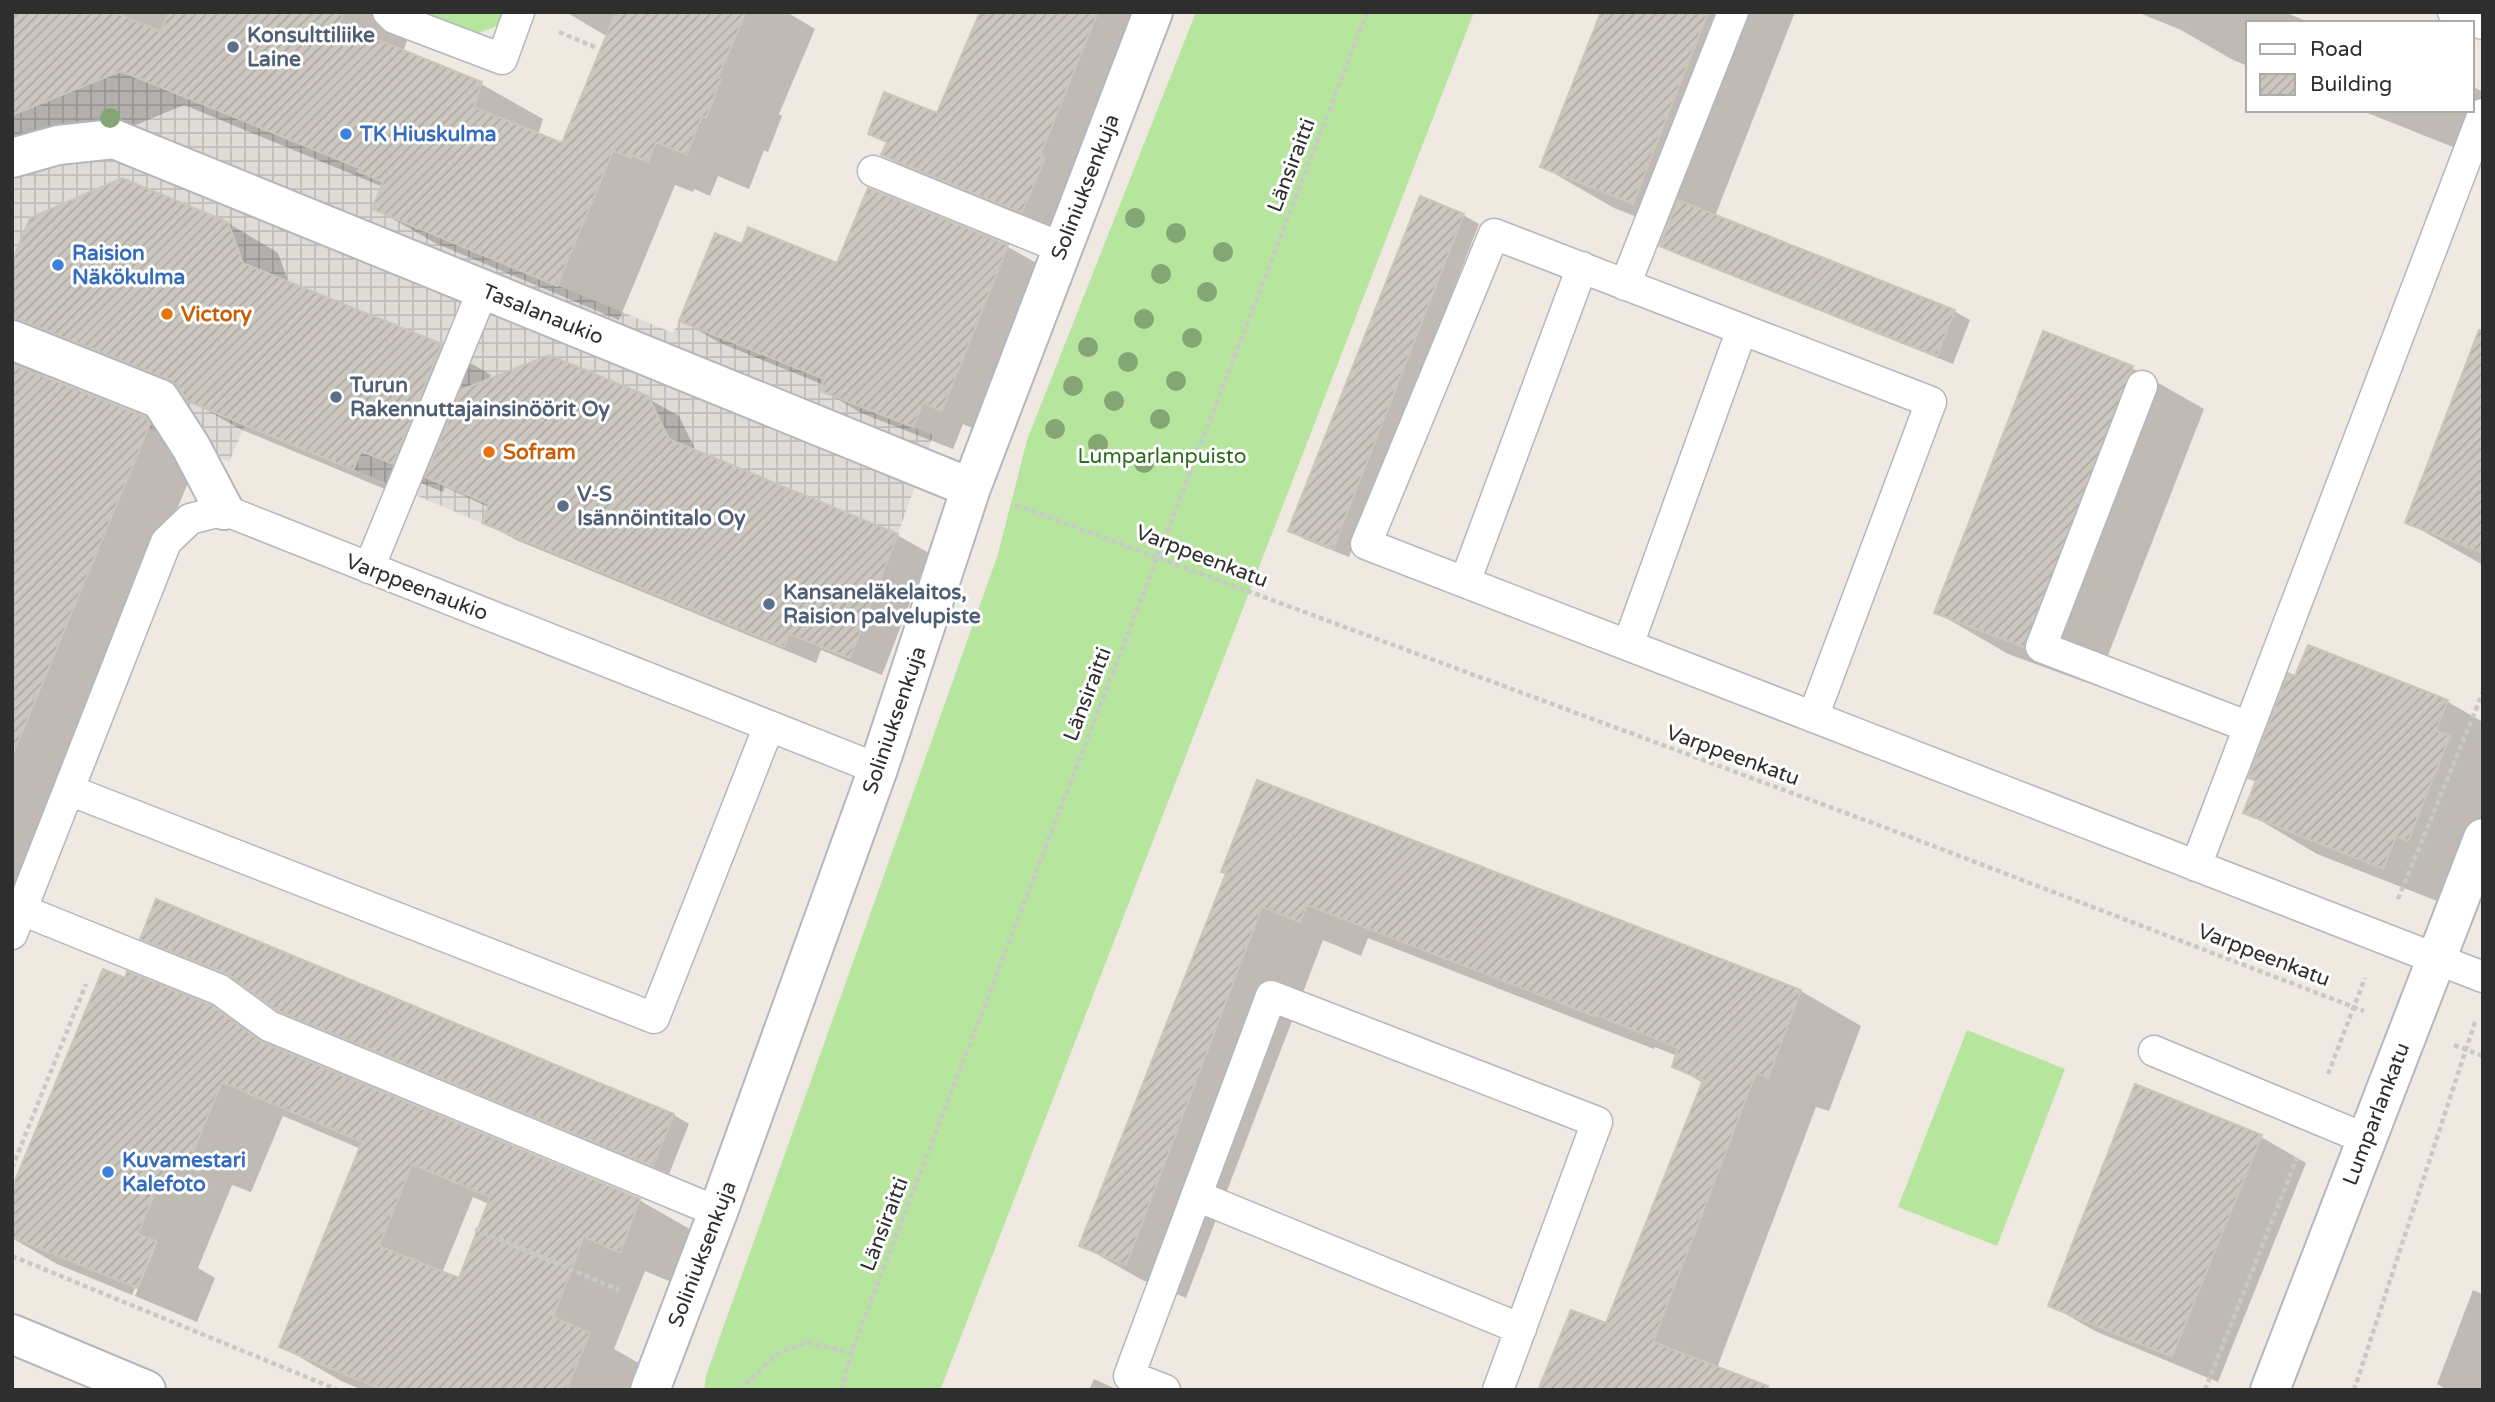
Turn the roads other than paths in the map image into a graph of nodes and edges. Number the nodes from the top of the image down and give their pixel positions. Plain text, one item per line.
1 (388, 12) edge
2 (519, 12) edge
3 (1153, 12) edge
4 (1732, 12) edge
5 (2453, 12) edge
6 (2483, 24) edge
7 (2483, 114) edge
8 (12, 158) edge
9 (873, 171) dead end
10 (1062, 248) junction
11 (1582, 267) junction
12 (1625, 285) junction
13 (483, 290) junction
14 (1742, 329) junction
15 (12, 340) edge
16 (2142, 386) dead end
17 (795, 402) dead end
18 (974, 482) junction
19 (224, 510) junction
20 (369, 568) junction
21 (1465, 582) junction
22 (1628, 645) junction
23 (1813, 717) junction
24 (769, 726) junction
25 (2249, 727) junction
26 (878, 769) junction
27 (69, 790) junction
28 (2483, 838) edge
29 (2196, 866) junction
30 (16, 917) edge
31 (2436, 959) junction
32 (2483, 977) edge
33 (2154, 1051) dead end
34 (2367, 1139) junction
35 (1197, 1196) junction
36 (719, 1213) junction
37 (1521, 1329) junction
38 (12, 1334) edge
39 (146, 1390) edge
40 (650, 1390) edge
41 (1165, 1390) edge
42 (1498, 1390) edge
43 (2270, 1390) edge

1 - 2 lane
3 - 10 street, Soliniuksenkuja
4 - 12 lane
5 - 6 lane
7 - 25 lane
8 - 13 street, Tasalanaukio
9 - 10 lane
10 - 18 street, Soliniuksenkuja
11 - 12 lane
11 - 21 lane
11 - 21 lane
12 - 14 lane
13 - 18 street, Tasalanaukio
13 - 20 lane
14 - 22 lane
14 - 23 lane
15 - 19 street
16 - 25 lane
17 - 18 lane
18 - 26 street, Soliniuksenkuja
19 - 20 lane, Varppeenaukio
19 - 27 lane
20 - 24 lane, Varppeenaukio
21 - 22 lane
22 - 23 lane
23 - 29 lane
24 - 26 lane, Varppeenaukio
24 - 27 lane
25 - 29 lane
26 - 36 street, Soliniuksenkuja
27 - 30 lane
28 - 31 street, Lumparlankatu
29 - 31 lane
30 - 36 lane
31 - 32 lane
31 - 34 street, Lumparlankatu
33 - 34 lane
34 - 43 street, Lumparlankatu
35 - 37 lane
35 - 37 lane
35 - 41 lane
36 - 40 street, Soliniuksenkuja
37 - 42 lane
38 - 39 street

